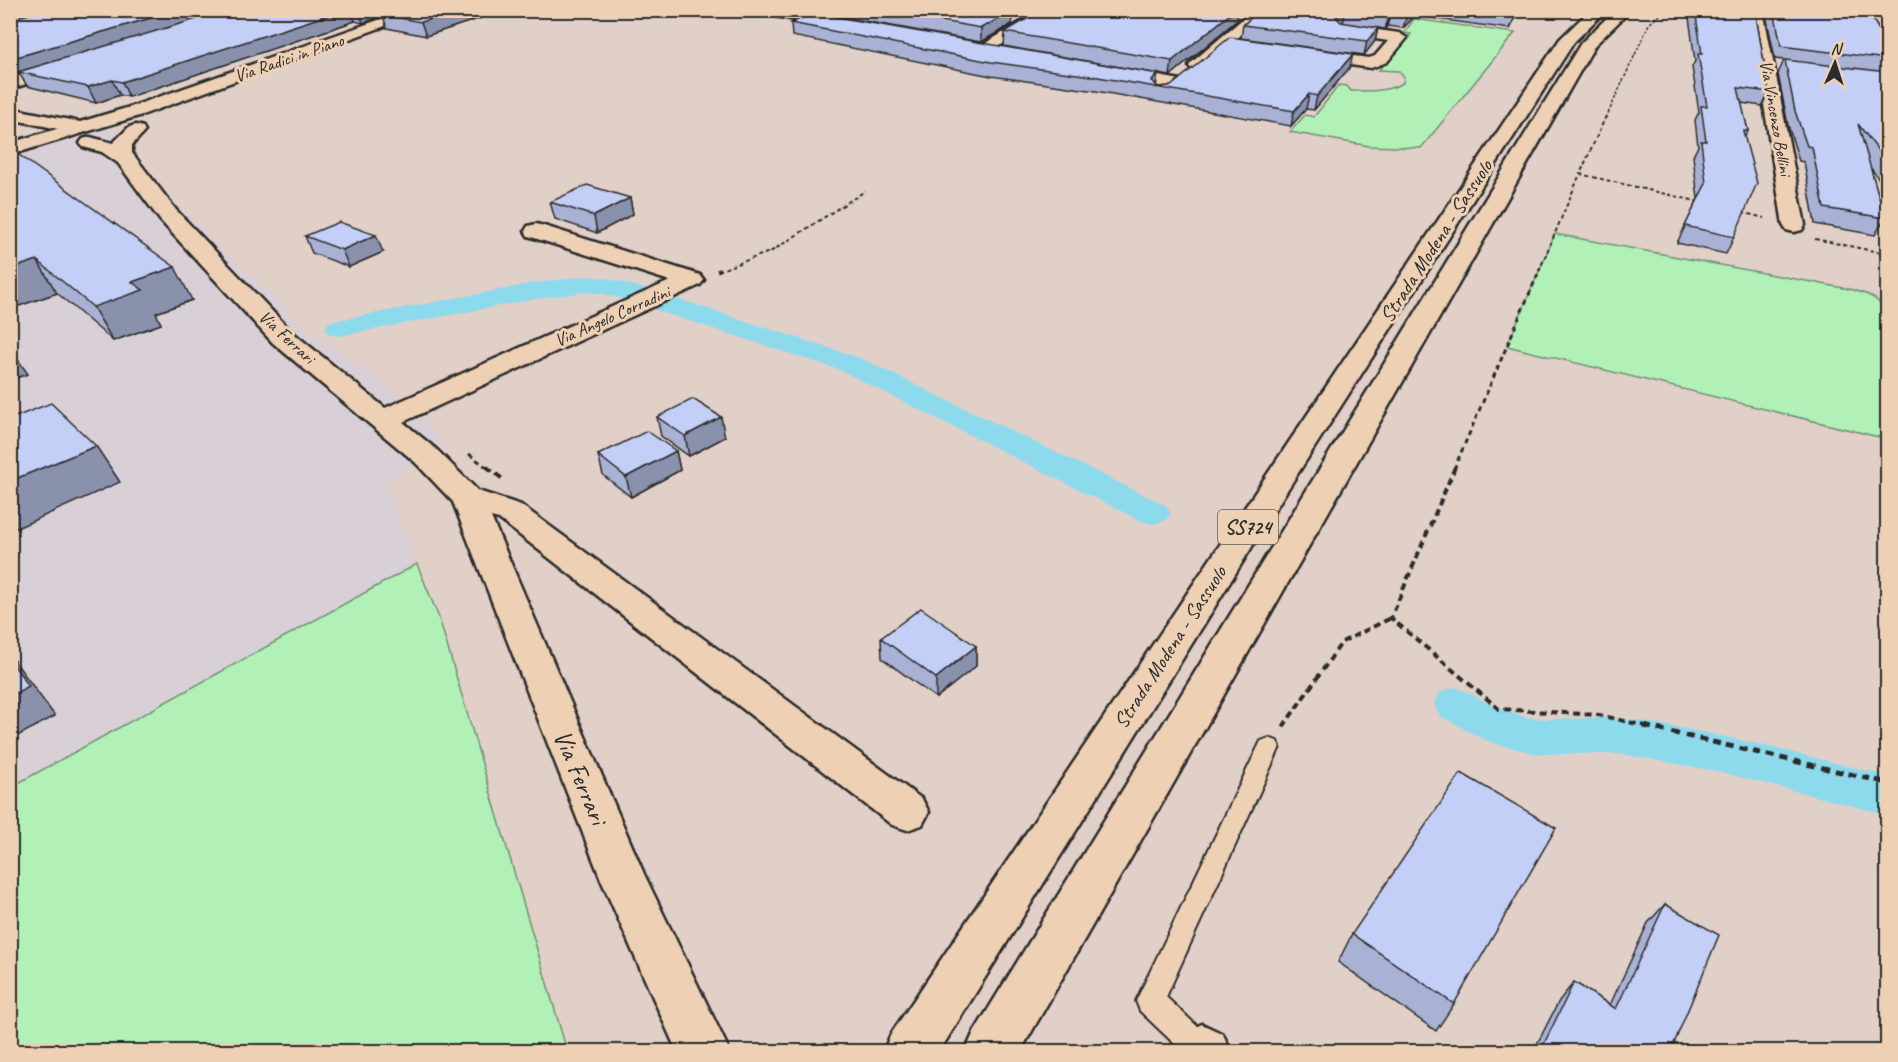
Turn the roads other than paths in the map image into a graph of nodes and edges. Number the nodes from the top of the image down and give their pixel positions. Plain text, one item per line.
1 (422, 10) edge
2 (765, 10) edge
3 (1052, 10) edge
4 (1599, 10) edge
5 (1624, 10) edge
6 (1756, 10) edge
7 (1860, 10) edge
8 (1233, 14) edge
9 (1258, 14) edge
10 (1887, 16) edge
11 (1014, 17) edge
12 (1034, 21) junction
13 (867, 29) edge
14 (1343, 30) edge
15 (1226, 42) junction
16 (1247, 46) edge
17 (1290, 52) edge
18 (1005, 54) edge
19 (77, 64) edge
20 (1096, 70) edge
21 (10, 84) edge
22 (155, 104) junction
23 (10, 112) edge
24 (96, 122) junction
25 (139, 127) junction
26 (78, 135) junction
27 (10, 150) edge
28 (125, 159) junction
29 (1794, 225) road end
30 (536, 231) dead end
31 (384, 420) junction
32 (467, 498) junction
33 (1269, 747) road end
34 (908, 812) dead end
35 (1204, 1051) edge
36 (704, 1052) edge
37 (909, 1052) edge
38 (991, 1052) edge

1 - 22 main road, Via Radici in Piano
2 - 13 main road
3 - 12 main road
4 - 37 main road, Strada Modena - Sassuolo / SS724
5 - 38 main road, Strada Modena - Sassuolo
6 - 29 main road, Via Vincenzo Bellini
7 - 10 main road
8 - 9 main road
9 - 15 main road
11 - 12 main road
12 - 18 main road
14 - 17 main road
15 - 16 main road
15 - 20 main road
19 - 21 main road
22 - 24 main road, Via Radici in Piano
22 - 25 main road
23 - 26 main road, Via Ferrari
24 - 25 main road, Via Radici in Piano
24 - 26 main road, Via Radici in Piano
25 - 26 main road, Via Radici in Piano
25 - 28 main road
26 - 27 main road, Via Radici in Piano
26 - 28 main road, Via Ferrari
28 - 31 main road, Via Ferrari
30 - 31 main road, Via Angelo Corradini
31 - 32 main road, Via Ferrari
32 - 34 main road, Via Ferrari
32 - 36 main road, Via Ferrari
33 - 35 lane

